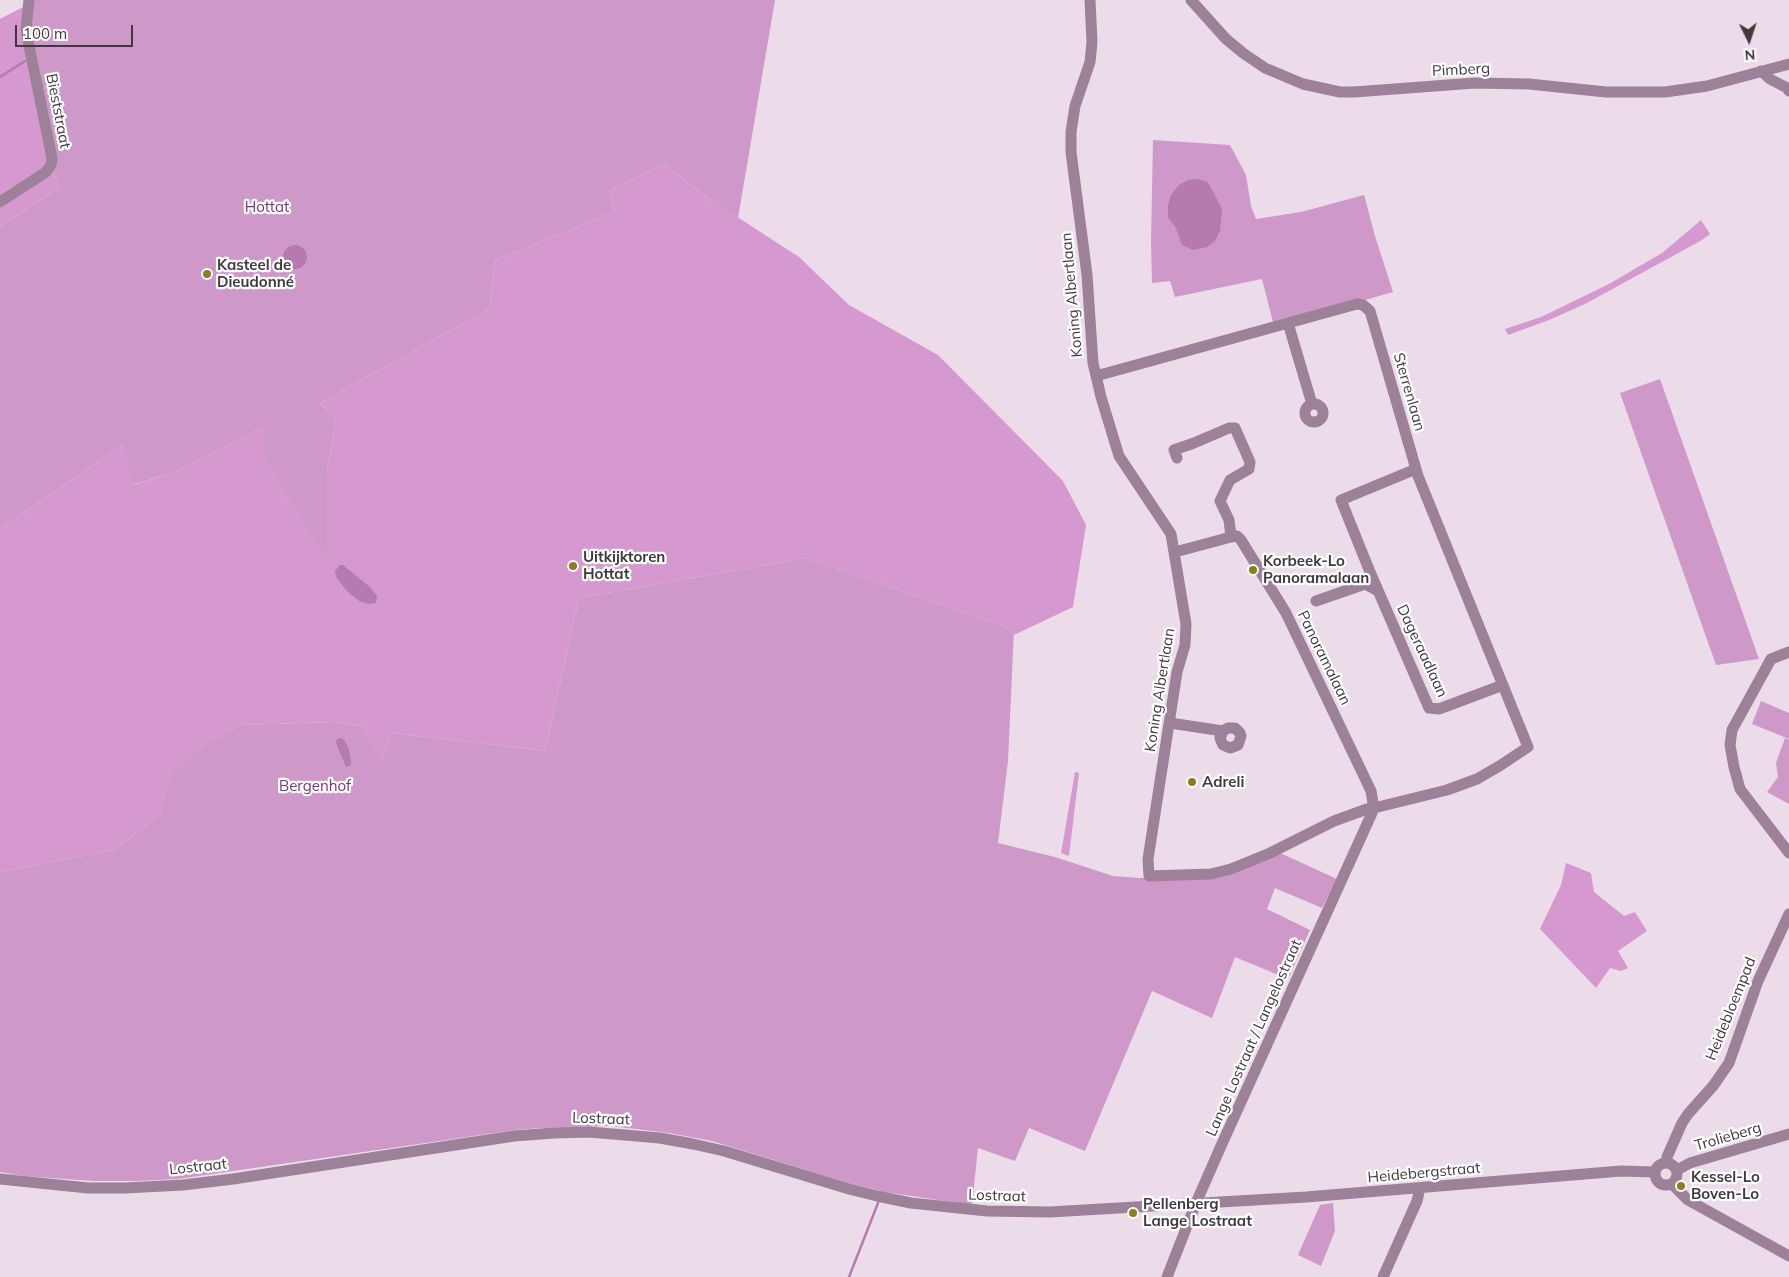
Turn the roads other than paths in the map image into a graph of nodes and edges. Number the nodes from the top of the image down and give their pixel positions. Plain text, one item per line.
1 (28, 0) edge
2 (1090, 0) edge
3 (1191, 0) edge
4 (1789, 64) edge
5 (1761, 71) junction
6 (1789, 91) edge
7 (0, 202) edge
8 (1288, 323) junction
9 (1096, 376) junction
10 (1312, 404) dead end
11 (1177, 458) dead end
12 (1416, 469) junction
13 (1231, 537) junction
14 (1175, 552) junction
15 (1370, 572) junction
16 (1365, 584) junction
17 (1378, 591) junction
18 (1316, 601) dead end
19 (1789, 652) edge
20 (1503, 685) junction
21 (1170, 723) junction
22 (1223, 731) dead end
23 (1373, 808) junction
24 (1789, 853) edge
25 (1789, 914) edge
26 (1789, 1134) edge
27 (1672, 1166) junction
28 (1655, 1172) junction
29 (0, 1179) edge
30 (1672, 1184) junction
31 (1420, 1188) junction
32 (1196, 1203) junction
33 (1789, 1256) edge
34 (1167, 1277) edge
35 (1383, 1277) edge

1 - 7 street, Bieststraat
2 - 9 street, Koning Albertlaan
3 - 5 street, Pimberg
4 - 5 street, Pimberg
5 - 6 street
8 - 9 street, Sterrenlaan
8 - 10 street
8 - 12 street, Sterrenlaan
9 - 14 street, Koning Albertlaan
11 - 13 street
12 - 15 street, Dageraadlaan
12 - 20 street, Sterrenlaan
13 - 14 street
13 - 23 street, Panoramalaan
14 - 21 street, Koning Albertlaan
15 - 16 street
15 - 17 street, Dageraadlaan
16 - 17 street
16 - 18 street
17 - 20 street, Dageraadlaan
19 - 24 street
20 - 23 street, Sterrenlaan
21 - 22 street
21 - 23 street, Koning Albertlaan
23 - 32 street, Lange Lostraat / Langelostraat
25 - 27 street, Heidebloempad
26 - 27 street, Trolieberg
27 - 28 street
27 - 30 street
28 - 30 street
28 - 31 street, Heidebergstraat
29 - 32 street, Lostraat
30 - 33 street
31 - 32 street, Heidebergstraat
31 - 35 street
32 - 34 street, Lange Lostraat / Langelostraat

